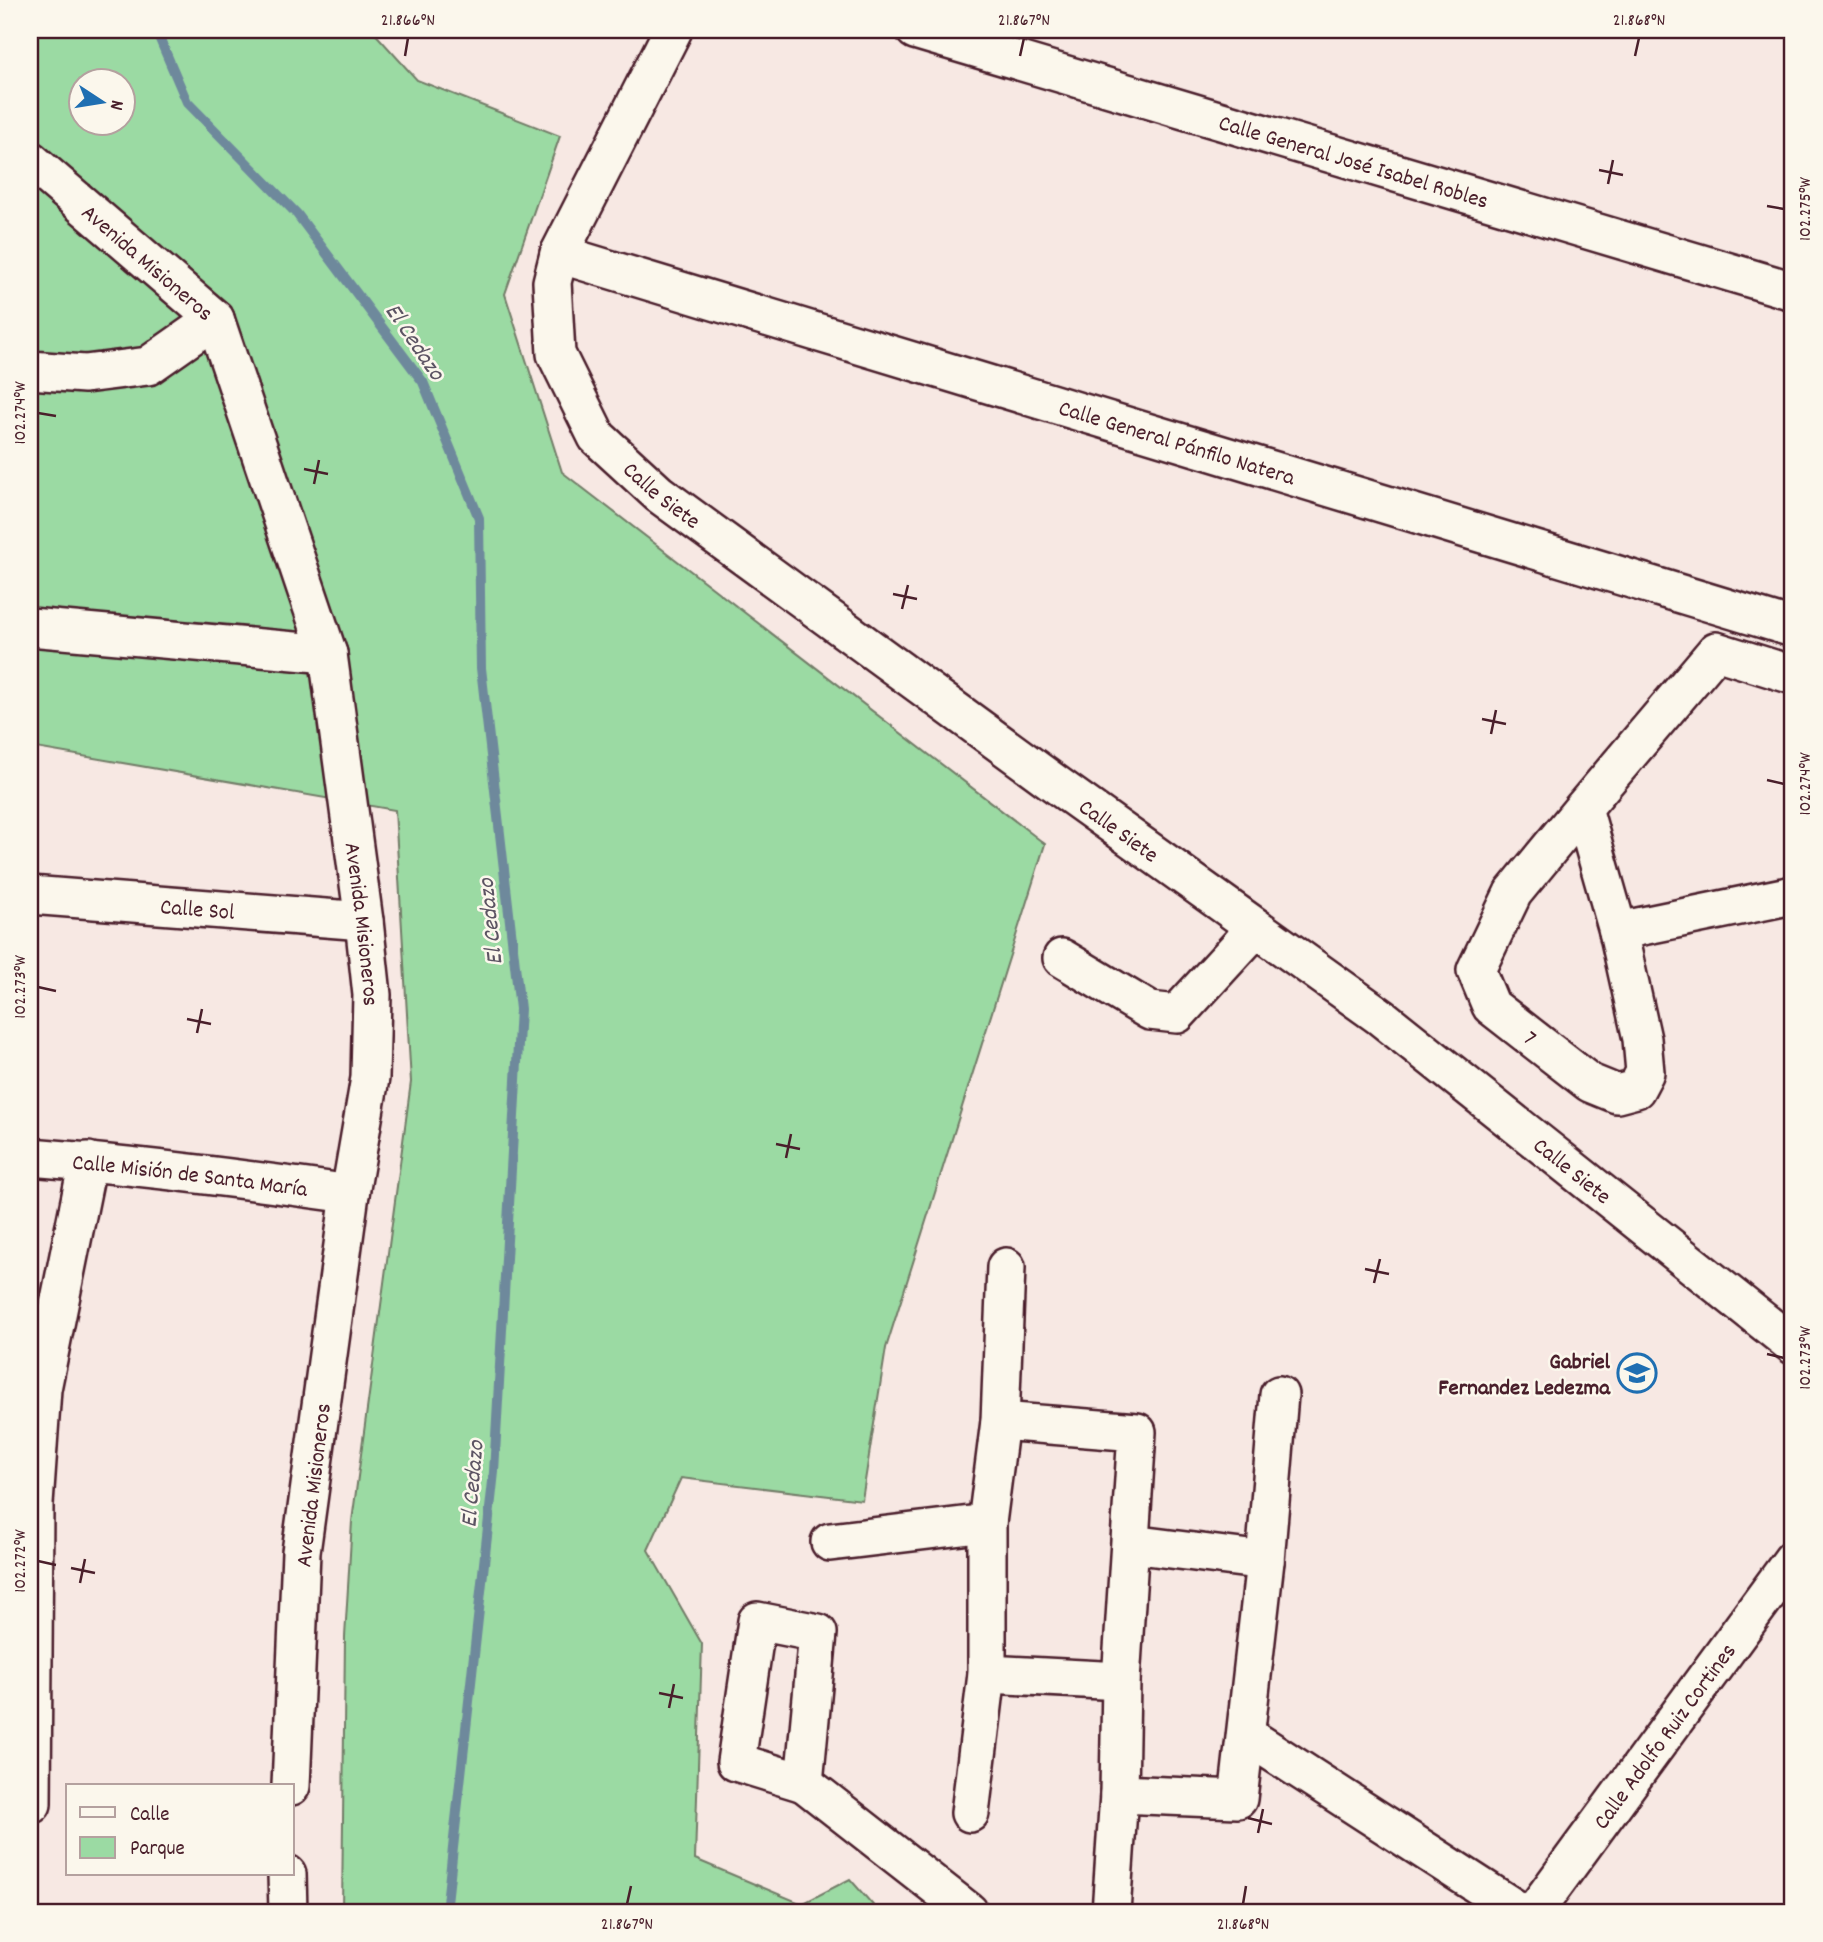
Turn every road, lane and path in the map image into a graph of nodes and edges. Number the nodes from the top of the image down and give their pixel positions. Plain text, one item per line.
1 (673, 30) edge
2 (915, 30) edge
3 (30, 160) edge
4 (559, 254) junction
5 (1793, 291) edge
6 (215, 319) junction
7 (30, 370) edge
8 (30, 626) edge
9 (1793, 628) edge
10 (328, 654) junction
11 (1793, 675) edge
12 (1583, 808) junction
13 (30, 895) edge
14 (1793, 895) edge
15 (364, 921) junction
16 (1256, 928) junction
17 (1618, 931) junction
18 (1062, 958) dead end
19 (30, 1157) edge
20 (88, 1161) junction
21 (350, 1194) junction
22 (1006, 1267) dead end
23 (1793, 1345) edge
24 (1279, 1395) dead end
25 (1000, 1421) junction
26 (987, 1523) junction
27 (830, 1542) dead end
28 (1131, 1544) junction
29 (1793, 1559) edge
30 (1265, 1561) junction
31 (987, 1674) junction
32 (1121, 1681) junction
33 (1246, 1735) junction
34 (804, 1783) dead end
35 (291, 1784) edge
36 (1119, 1794) junction
37 (32, 1804) dead end
38 (970, 1813) dead end
39 (288, 1876) edge
40 (288, 1912) edge
41 (969, 1912) edge
42 (1111, 1912) edge
43 (1520, 1912) edge
44 (1535, 1912) edge

1 - 4 street, Calle Siete
2 - 5 street, Calle General José Isabel Robles
3 - 6 street, Avenida Misioneros
4 - 9 street, Calle General Pánfilo Natera
4 - 16 street, Calle Siete
6 - 7 street
6 - 10 street, Avenida Misioneros
8 - 10 street
10 - 15 street, Avenida Misioneros
11 - 12 street, 7
12 - 17 street, 7
12 - 17 street, 7
13 - 15 street, Calle Sol
14 - 17 street
15 - 21 street, Avenida Misioneros
16 - 18 street
16 - 23 street, Calle Siete
19 - 20 street, Calle Misión de Santa María
20 - 21 street, Calle Misión de Santa María
20 - 37 street
21 - 35 street, Avenida Misioneros
22 - 25 street
24 - 30 street
25 - 26 street
25 - 28 street
26 - 27 street
26 - 31 street
28 - 30 street
28 - 32 street
29 - 44 street, Calle Adolfo Ruiz Cortines
30 - 33 street
31 - 32 street
31 - 38 street
32 - 36 street
33 - 36 street
33 - 43 street
34 - 41 street
36 - 42 street
39 - 40 street

